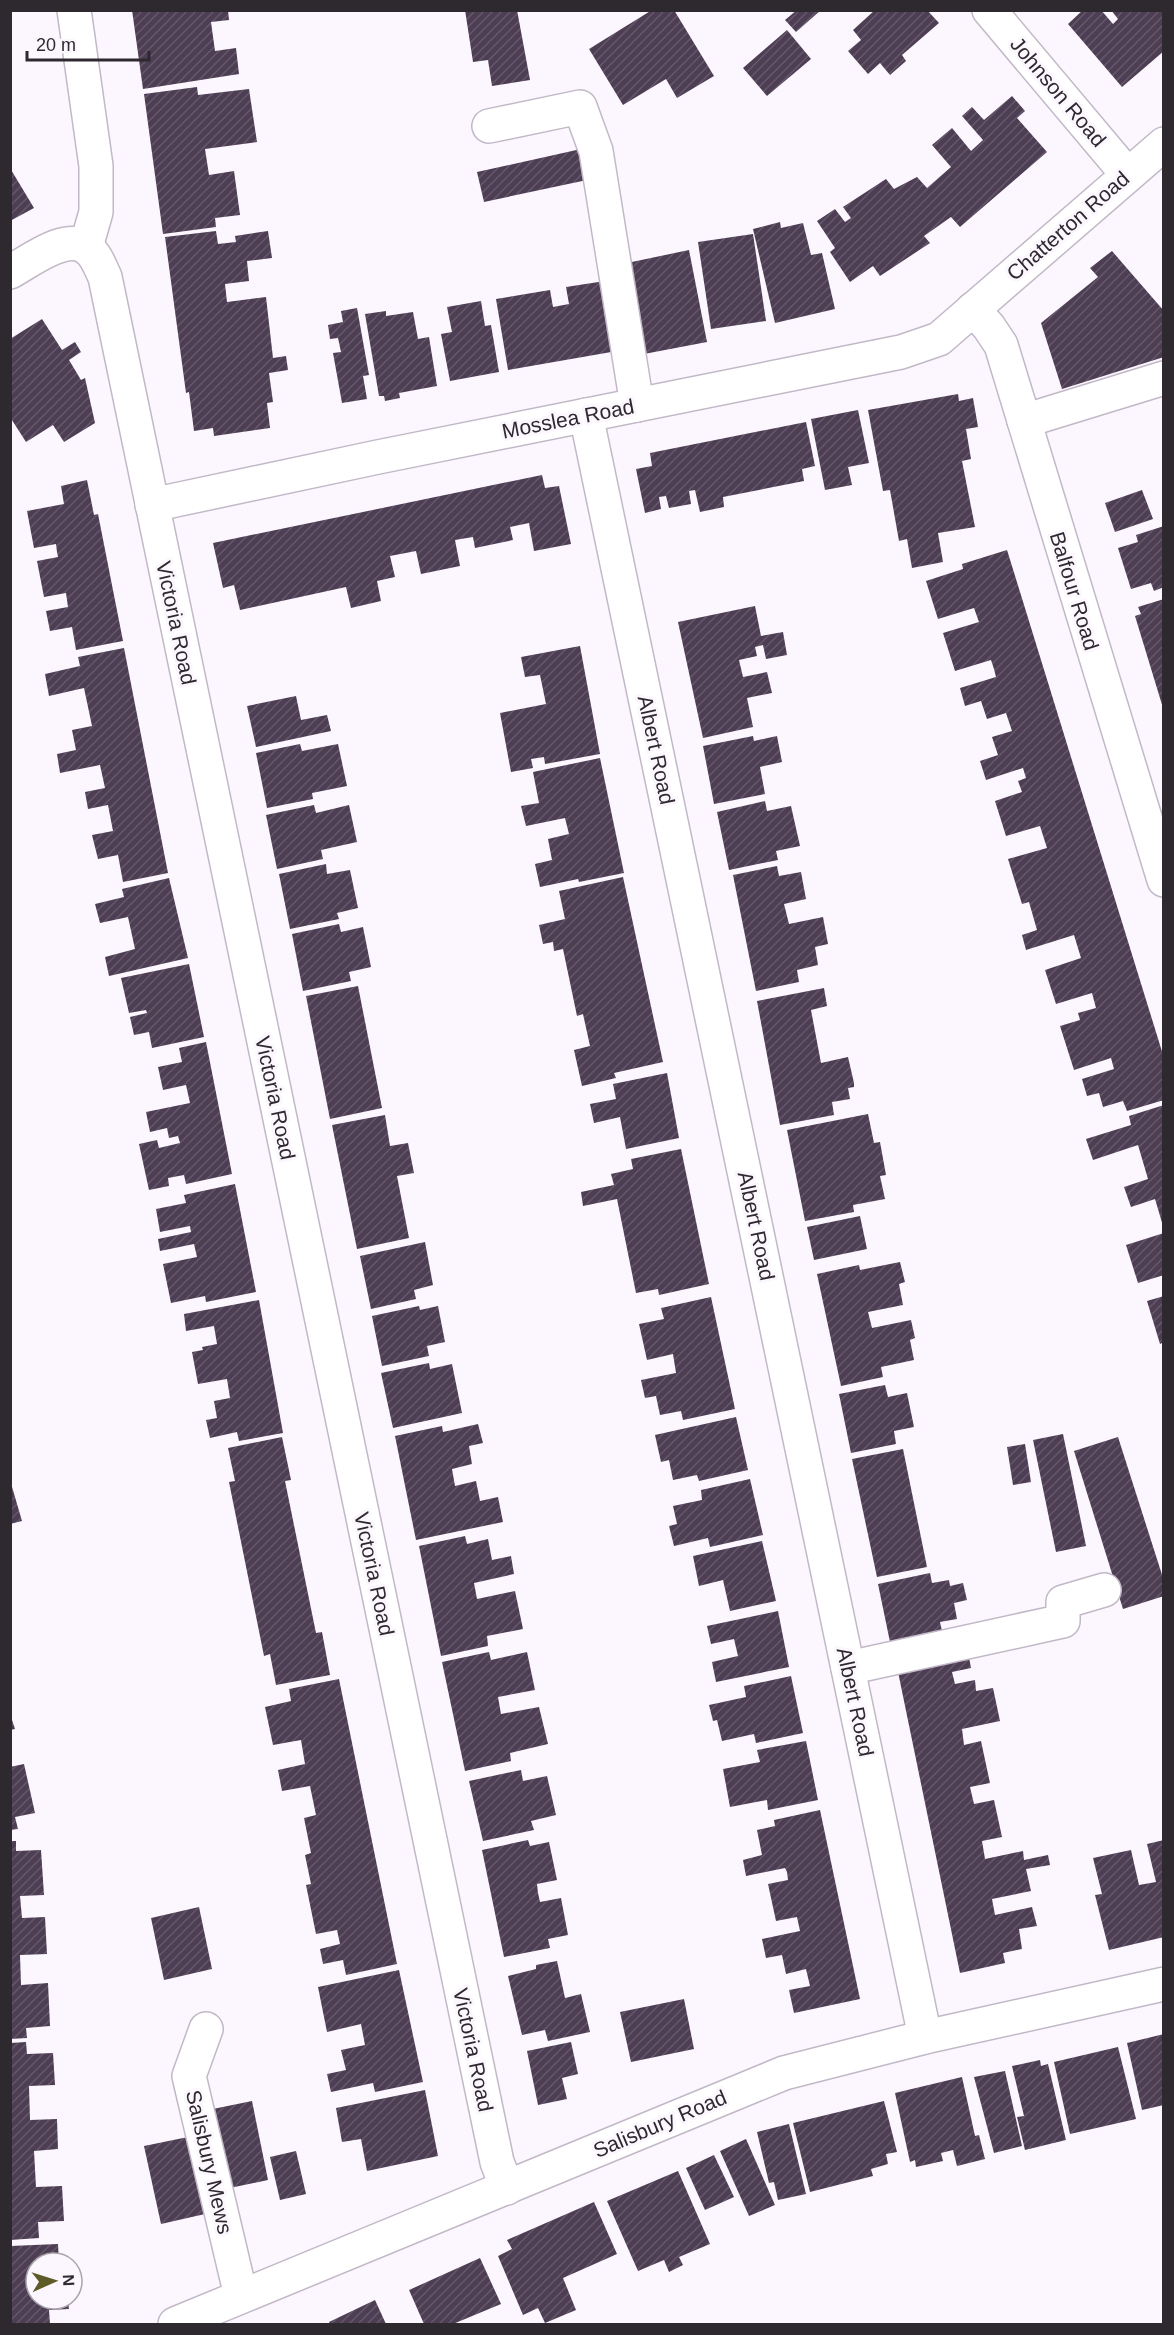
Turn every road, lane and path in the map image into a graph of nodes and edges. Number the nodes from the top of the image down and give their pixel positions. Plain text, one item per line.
1 (74, 10) edge
2 (989, 10) edge
3 (489, 126) dead end
4 (1164, 144) edge
5 (1127, 174) junction
6 (86, 247) junction
7 (10, 272) edge
8 (973, 309) junction
9 (1164, 378) edge
10 (637, 405) junction
11 (586, 415) junction
12 (1024, 421) junction
13 (152, 505) junction
14 (1164, 879) edge
15 (1104, 1590) dead end
16 (848, 1668) junction
17 (1164, 1984) edge
18 (206, 2030) dead end
19 (924, 2037) junction
20 (507, 2188) junction
21 (241, 2296) junction
22 (175, 2325) edge

1 - 6 street
2 - 5 street, Johnson Road
3 - 10 street
4 - 5 street, Chatterton Road
5 - 8 street, Chatterton Road
6 - 7 street
6 - 13 street, Victoria Road
8 - 10 street, Mosslea Road
8 - 12 street, Balfour Road
9 - 12 street
10 - 11 street, Mosslea Road
11 - 13 street, Mosslea Road
11 - 16 street, Albert Road
12 - 14 street, Balfour Road
13 - 20 street, Victoria Road
15 - 16 street
16 - 19 street, Albert Road
17 - 19 street, Salisbury Road
18 - 21 street, Salisbury Mews
19 - 20 street, Salisbury Road
20 - 21 street, Salisbury Road
21 - 22 street, Salisbury Road

